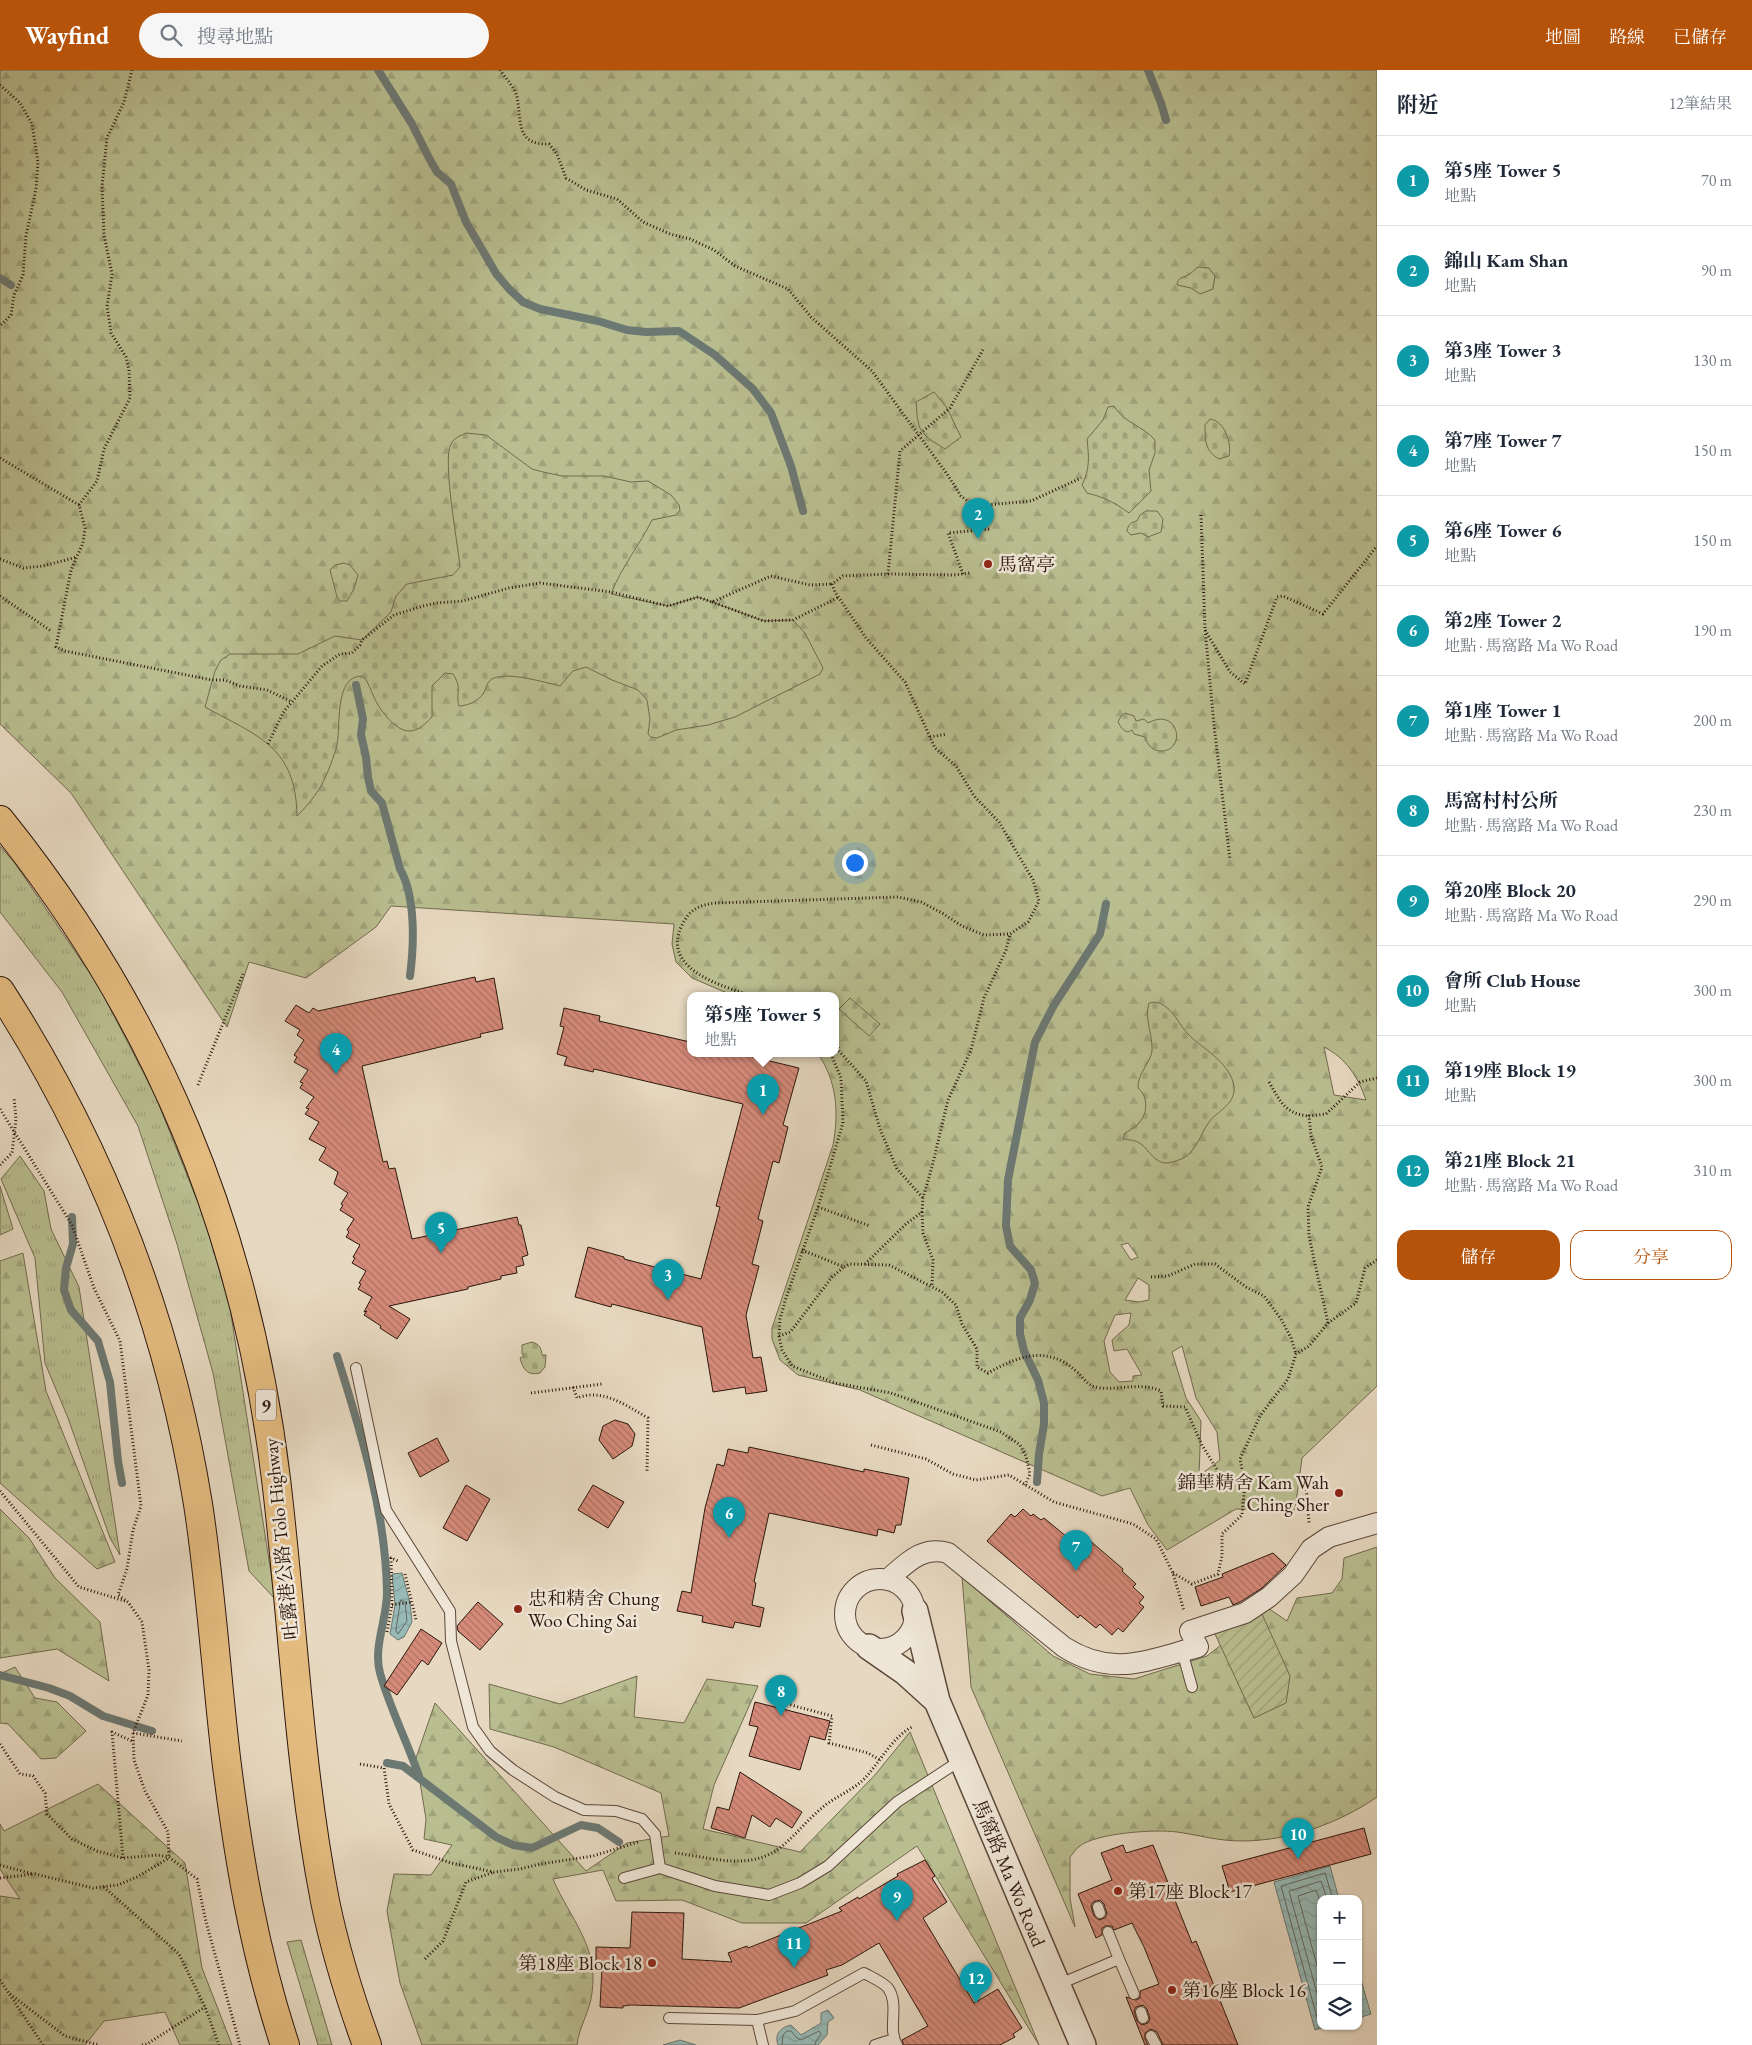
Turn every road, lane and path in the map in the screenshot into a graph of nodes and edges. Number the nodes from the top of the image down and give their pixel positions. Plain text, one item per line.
1 (132, 70) edge
2 (500, 70) edge
3 (0, 84) edge
4 (0, 326) edge
5 (984, 348) dead end
6 (917, 435) junction
7 (0, 458) edge
8 (1081, 478) dead end
9 (79, 505) junction
10 (974, 506) junction
11 (1201, 515) dead end
12 (991, 529) dead end
13 (978, 531) junction
14 (1377, 546) edge
15 (78, 557) junction
16 (0, 558) edge
17 (970, 573) dead end
18 (888, 574) junction
19 (963, 574) junction
20 (832, 584) junction
21 (0, 596) edge
22 (839, 597) junction
23 (712, 602) junction
24 (1205, 629) junction
25 (51, 631) dead end
26 (292, 702) junction
27 (947, 734) dead end
28 (930, 737) junction
29 (268, 744) dead end
30 (0, 820) edge
31 (1230, 860) dead end
32 (1010, 934) junction
33 (243, 974) dead end
34 (0, 991) edge
35 (741, 992) edge
36 (839, 1047) edge
37 (832, 1057) edge
38 (1377, 1078) edge
39 (1269, 1082) dead end
40 (198, 1085) dead end
41 (14, 1097) dead end
42 (0, 1109) edge
43 (1309, 1116) junction
44 (0, 1166) edge
45 (923, 1198) junction
46 (818, 1207) junction
47 (922, 1212) junction
48 (870, 1226) dead end
49 (802, 1250) junction
50 (1377, 1260) edge
51 (865, 1265) junction
52 (844, 1267) junction
53 (1151, 1277) dead end
54 (932, 1286) junction
55 (1328, 1323) junction
56 (779, 1336) junction
57 (1296, 1354) junction
58 (356, 1368) dead end
59 (602, 1384) dead end
60 (573, 1386) junction
61 (531, 1393) dead end
62 (871, 1445) dead end
63 (1218, 1471) dead end
64 (647, 1472) dead end
65 (1306, 1483) dead end
66 (1025, 1485) junction
67 (0, 1491) edge
68 (1377, 1523) edge
69 (1311, 1549) junction
70 (401, 1562) dead end
71 (403, 1570) dead end
72 (1173, 1573) junction
73 (887, 1580) junction
74 (128, 1602) junction
75 (411, 1603) junction
76 (393, 1605) junction
77 (915, 1611) junction
78 (416, 1620) dead end
79 (1190, 1631) junction
80 (387, 1632) dead end
81 (869, 1647) junction
82 (1182, 1651) junction
83 (1192, 1687) dead end
84 (937, 1701) junction
85 (787, 1704) dead end
86 (912, 1727) dead end
87 (134, 1733) junction
88 (182, 1741) dead end
89 (134, 1742) junction
90 (0, 1744) edge
91 (880, 1760) junction
92 (961, 1760) junction
93 (360, 1764) dead end
94 (657, 1845) junction
95 (169, 1857) junction
96 (123, 1858) junction
97 (0, 1865) edge
98 (660, 1868) junction
99 (494, 1872) junction
100 (35, 1874) junction
101 (0, 1878) edge
102 (624, 1878) dead end
103 (104, 1887) junction
104 (1108, 1932) dead end
105 (425, 1959) dead end
106 (1119, 1959) junction
107 (0, 1980) edge
108 (1056, 1985) junction
109 (10, 1994) junction
110 (1134, 1994) dead end
111 (205, 2007) junction
112 (670, 2018) dead end
113 (757, 2020) junction
114 (895, 2042) edge
115 (43, 2045) edge
116 (99, 2045) edge
117 (142, 2045) edge
118 (219, 2045) edge
119 (240, 2045) edge
120 (285, 2045) edge
121 (367, 2045) edge
122 (763, 2045) edge
123 (875, 2045) edge
124 (1083, 2045) edge

1 - 9 path
2 - 6 path
3 - 4 path
5 - 6 path
6 - 10 path
6 - 18 path
7 - 9 path
8 - 10 path
9 - 15 path
10 - 13 path
11 - 24 path
12 - 13 path
13 - 19 path
14 - 24 path
15 - 16 path
15 - 26 path
17 - 19 path
18 - 19 path
18 - 20 path
20 - 22 path
20 - 23 path
21 - 25 path
22 - 23 path
22 - 28 path
23 - 26 path
24 - 31 path
26 - 29 path
27 - 28 path
28 - 32 path
30 - 121 highway, 吐露港公路 Tolo Highway / 9
32 - 35 path
32 - 45 path
33 - 40 path
34 - 120 highway
36 - 45 path
37 - 46 path
38 - 43 path
39 - 43 path
41 - 44 path
42 - 74 path
43 - 55 path
45 - 47 path
46 - 48 path
46 - 49 path
47 - 51 path
47 - 54 path
49 - 52 path
49 - 56 path
50 - 55 path
51 - 52 path
51 - 54 path
52 - 56 path
53 - 57 path
54 - 63 path
55 - 57 path
56 - 66 path
57 - 72 path
58 - 94 lane
59 - 60 path
60 - 61 path
60 - 64 path
62 - 66 path
65 - 69 path
66 - 72 path
67 - 74 path
68 - 69 street
69 - 79 street
70 - 76 path
71 - 75 path
72 - 79 path
73 - 77 street, 馬窩路 Ma Wo Road
73 - 81 street, 馬窩路 Ma Wo Road
73 - 82 street, 馬窩路 Ma Wo Road
74 - 87 path
75 - 76 path
75 - 78 path
76 - 80 path
77 - 81 street
77 - 84 street, 馬窩路 Ma Wo Road
79 - 82 street, 馬窩路 Ma Wo Road
81 - 84 street, 馬窩路 Ma Wo Road
82 - 83 lane
84 - 92 street, 馬窩路 Ma Wo Road
85 - 91 path
86 - 91 path
87 - 88 path
87 - 89 path
89 - 95 path
89 - 96 path
90 - 96 path
91 - 94 path
92 - 98 lane
92 - 108 street, 馬窩路 Ma Wo Road
93 - 99 path
94 - 98 lane
94 - 99 path
95 - 96 path
95 - 103 path
95 - 119 path
97 - 100 path
98 - 102 lane
99 - 105 path
100 - 101 path
100 - 103 path
103 - 111 path
104 - 106 lane
106 - 108 lane
106 - 110 lane
107 - 109 path
108 - 124 street, 馬窩路 Ma Wo Road
109 - 115 path
109 - 116 path
111 - 117 path
111 - 118 path
112 - 113 lane
113 - 114 lane
113 - 122 lane
114 - 123 lane

